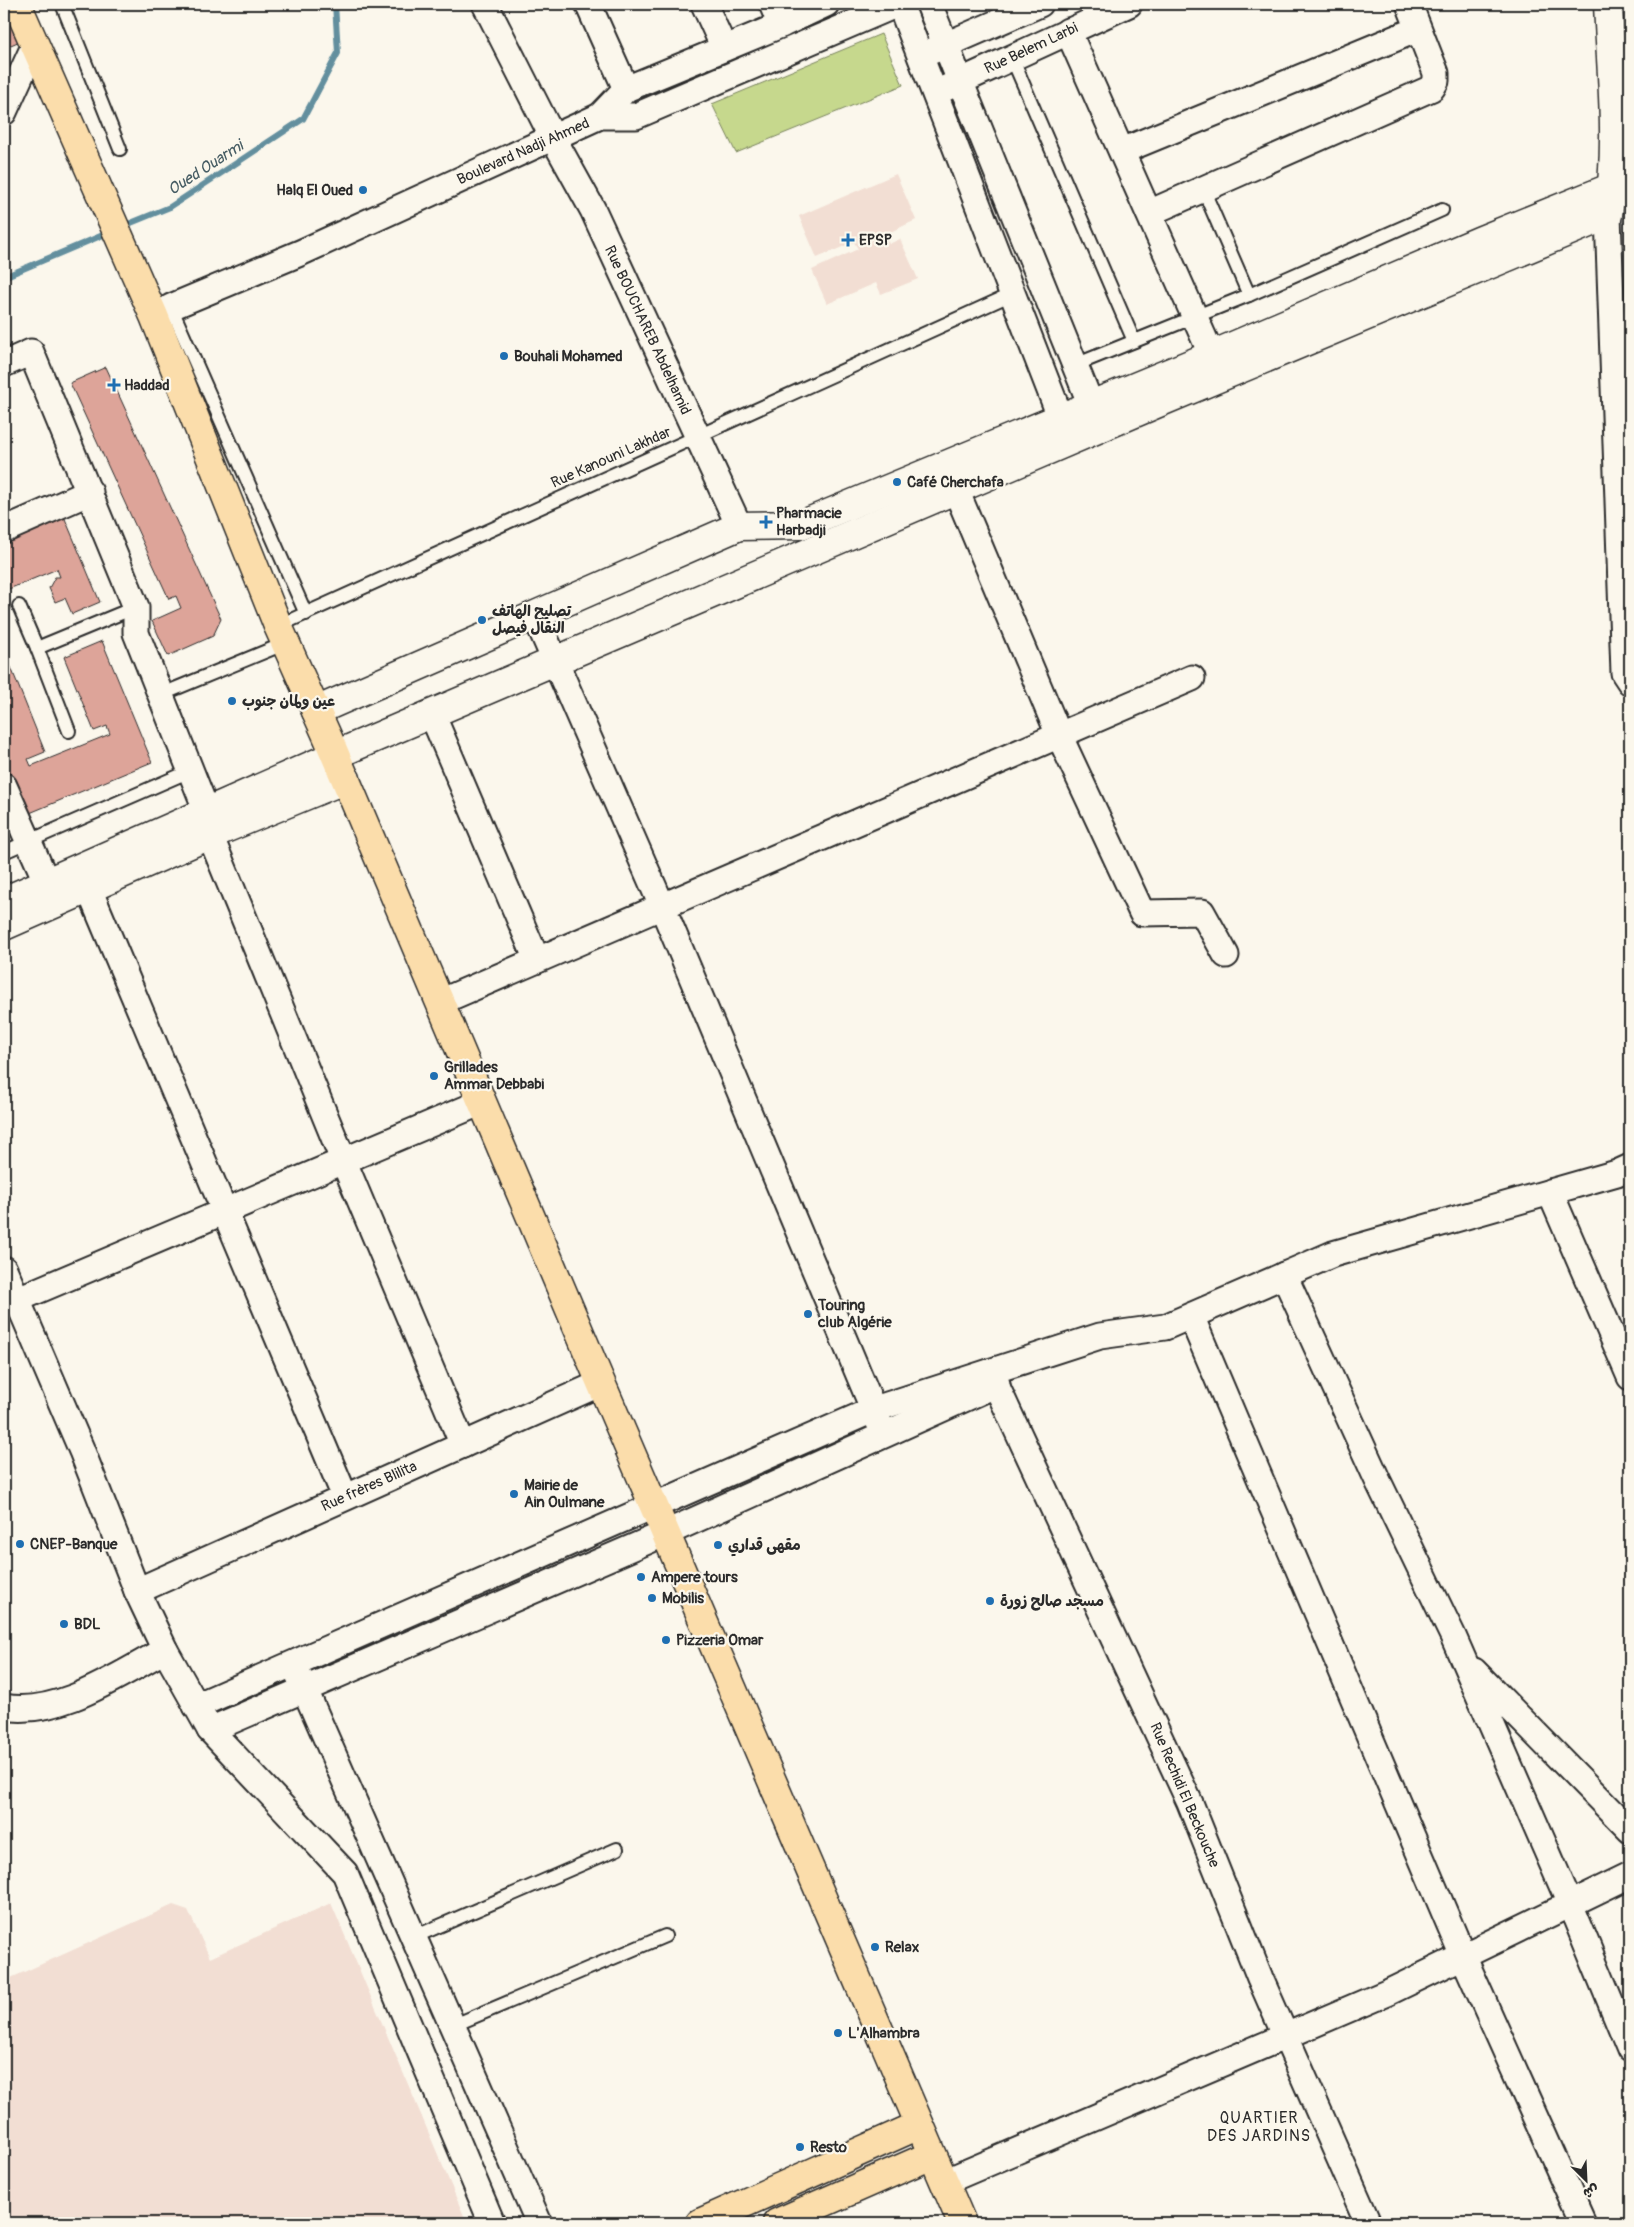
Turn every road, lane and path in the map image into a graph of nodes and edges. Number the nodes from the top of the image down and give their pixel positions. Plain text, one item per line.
1 (17, 4) edge
2 (62, 4) edge
3 (486, 4) edge
4 (588, 4) edge
5 (704, 4) edge
6 (826, 4) edge
7 (899, 4) edge
8 (929, 4) edge
9 (1040, 4) edge
10 (1129, 4) edge
11 (1408, 4) edge
12 (1608, 4) edge
13 (776, 14) edge
14 (1418, 29) junction
15 (1068, 31) junction
16 (1620, 43) edge
17 (35, 44) junction
18 (946, 44) junction
19 (724, 48) junction
20 (920, 56) junction
21 (1012, 58) junction
22 (960, 81) junction
23 (626, 89) junction
24 (935, 94) junction
25 (4, 112) edge
26 (600, 116) junction
27 (552, 136) junction
28 (120, 149) dead end
29 (1122, 151) junction
30 (1612, 187) junction
31 (1203, 189) junction
32 (1442, 210) dead end
33 (1149, 213) junction
34 (1608, 215) junction
35 (1012, 294) junction
36 (1249, 295) junction
37 (163, 311) junction
38 (1195, 317) junction
39 (1621, 328) edge
40 (1134, 341) junction
41 (4, 364) edge
42 (1075, 365) junction
43 (1217, 366) junction
44 (1096, 416) junction
45 (1065, 429) junction
46 (697, 437) junction
47 (956, 490) junction
48 (90, 492) junction
49 (739, 526) junction
50 (4, 530) edge
51 (18, 606) dead end
52 (136, 607) junction
53 (306, 614) junction
54 (535, 615) junction
55 (282, 635) junction
56 (37, 648) junction
57 (555, 661) junction
58 (1192, 678) dead end
59 (1630, 682) edge
60 (160, 696) junction
61 (316, 711) junction
62 (432, 714) junction
63 (69, 731) dead end
64 (1060, 735) junction
65 (340, 767) junction
66 (190, 771) junction
67 (4, 786) edge
68 (208, 823) junction
69 (27, 841) junction
70 (4, 852) edge
71 (84, 878) junction
72 (51, 892) junction
73 (4, 900) edge
74 (662, 906) junction
75 (4, 926) edge
76 (1226, 954) dead end
77 (537, 960) junction
78 (440, 1002) junction
79 (482, 1102) junction
80 (344, 1162) junction
81 (1630, 1167) edge
82 (1550, 1192) junction
83 (224, 1212) junction
84 (4, 1269) edge
85 (1284, 1275) junction
86 (18, 1299) junction
87 (1191, 1316) junction
88 (1630, 1377) edge
89 (994, 1378) junction
90 (602, 1383) junction
91 (875, 1409) junction
92 (884, 1436) junction
93 (463, 1445) junction
94 (345, 1497) junction
95 (654, 1506) junction
96 (666, 1533) junction
97 (137, 1591) junction
98 (165, 1650) junction
99 (1463, 1661) junction
100 (293, 1663) junction
101 (305, 1689) junction
102 (196, 1706) junction
103 (4, 1707) edge
104 (210, 1730) junction
105 (1630, 1830) edge
106 (617, 1849) dead end
107 (1630, 1875) edge
108 (1570, 1904) junction
109 (665, 1936) dead end
110 (414, 1937) junction
111 (1463, 1956) junction
112 (452, 2026) junction
113 (1286, 2036) junction
114 (1630, 2049) edge
115 (919, 2125) junction
116 (932, 2155) junction
117 (944, 2182) junction
118 (492, 2223) edge
119 (539, 2223) edge
120 (700, 2223) edge
121 (777, 2223) edge
122 (962, 2223) edge
123 (1368, 2223) edge
124 (1583, 2223) edge

1 - 17 main road
2 - 28 lane
3 - 27 street, Rue BOUCHAREB Abdelhamid
4 - 23 street
5 - 19 street
6 - 13 street
7 - 20 street
7 - 26 street, Boulevard Nadji Ahmed
8 - 18 street
9 - 18 street
10 - 15 street, Rue Belem Larbi
11 - 14 street
12 - 16 main road
13 - 19 street
14 - 29 street
14 - 31 street
15 - 21 street, Rue Belem Larbi
15 - 29 street
16 - 30 main road
17 - 25 street
17 - 37 main road
18 - 20 street
18 - 22 street
19 - 23 street
20 - 24 street
21 - 22 street, Rue Belem Larbi
21 - 40 lane
22 - 24 street, Rue Belem Larbi
22 - 42 street
23 - 26 street
24 - 35 street
26 - 27 street, Boulevard Nadji Ahmed
27 - 37 street, Boulevard Nadji Ahmed
27 - 46 street, Rue BOUCHAREB Abdelhamid
29 - 33 street
30 - 34 main road
30 - 43 main road
31 - 33 street
31 - 36 lane
32 - 36 lane
33 - 38 street
34 - 39 street
34 - 43 main road
35 - 45 street
35 - 46 lane, Rue Kanouni Lakhdar
36 - 38 lane
37 - 53 lane
37 - 55 main road
38 - 40 lane
38 - 43 street
39 - 59 street
40 - 42 lane
41 - 48 street
42 - 44 street
43 - 44 main road
44 - 45 main road
45 - 47 main road
45 - 49 main road
46 - 49 street, Rue BOUCHAREB Abdelhamid
46 - 53 lane, Rue Kanouni Lakhdar
47 - 57 main road
47 - 64 street
48 - 50 street
48 - 52 street
49 - 54 main road
51 - 56 lane
52 - 56 lane
52 - 60 street
53 - 55 lane, Rue Kanouni Lakhdar
54 - 57 street
54 - 61 main road
55 - 60 lane, Rue Kanouni Lakhdar
55 - 61 main road
56 - 63 lane
57 - 62 main road
57 - 74 street
58 - 64 street
60 - 66 street
61 - 65 main road
62 - 65 main road
62 - 77 street
64 - 74 street
64 - 76 street
65 - 68 main road
65 - 78 main road
66 - 68 street
66 - 69 lane
67 - 69 street
68 - 71 main road
68 - 80 street
69 - 70 lane
69 - 72 street
71 - 72 main road
71 - 83 street
72 - 73 main road
72 - 75 main road
74 - 77 street
74 - 91 street
77 - 78 street
78 - 79 main road
79 - 80 street
79 - 90 main road
80 - 83 street
80 - 93 street
81 - 82 street
82 - 85 street
82 - 88 street
83 - 86 street
83 - 94 street
84 - 86 street
85 - 87 street
85 - 99 street
86 - 97 street
87 - 89 street
87 - 111 street
89 - 91 street
89 - 92 street
89 - 113 street, Rue Rechidi El Beckouche
90 - 93 street, Rue frères Blilita
90 - 95 main road
91 - 92 street
91 - 95 street
92 - 96 street
93 - 94 street, Rue frères Blilita
94 - 97 street, Rue frères Blilita
95 - 96 main road
95 - 100 street
96 - 101 street
96 - 115 main road
97 - 98 street
98 - 102 street
98 - 103 street
99 - 105 street
99 - 108 street
100 - 101 street
100 - 102 street
101 - 104 street
101 - 110 street
102 - 104 street
104 - 118 street
106 - 110 lane
107 - 108 street
108 - 111 street
108 - 114 street
109 - 112 lane
110 - 112 street
111 - 113 street
111 - 124 street
112 - 119 street
113 - 117 street
113 - 123 street, Rue Rechidi El Beckouche
115 - 116 main road
115 - 120 main road
116 - 117 main road
116 - 121 main road
117 - 122 main road

